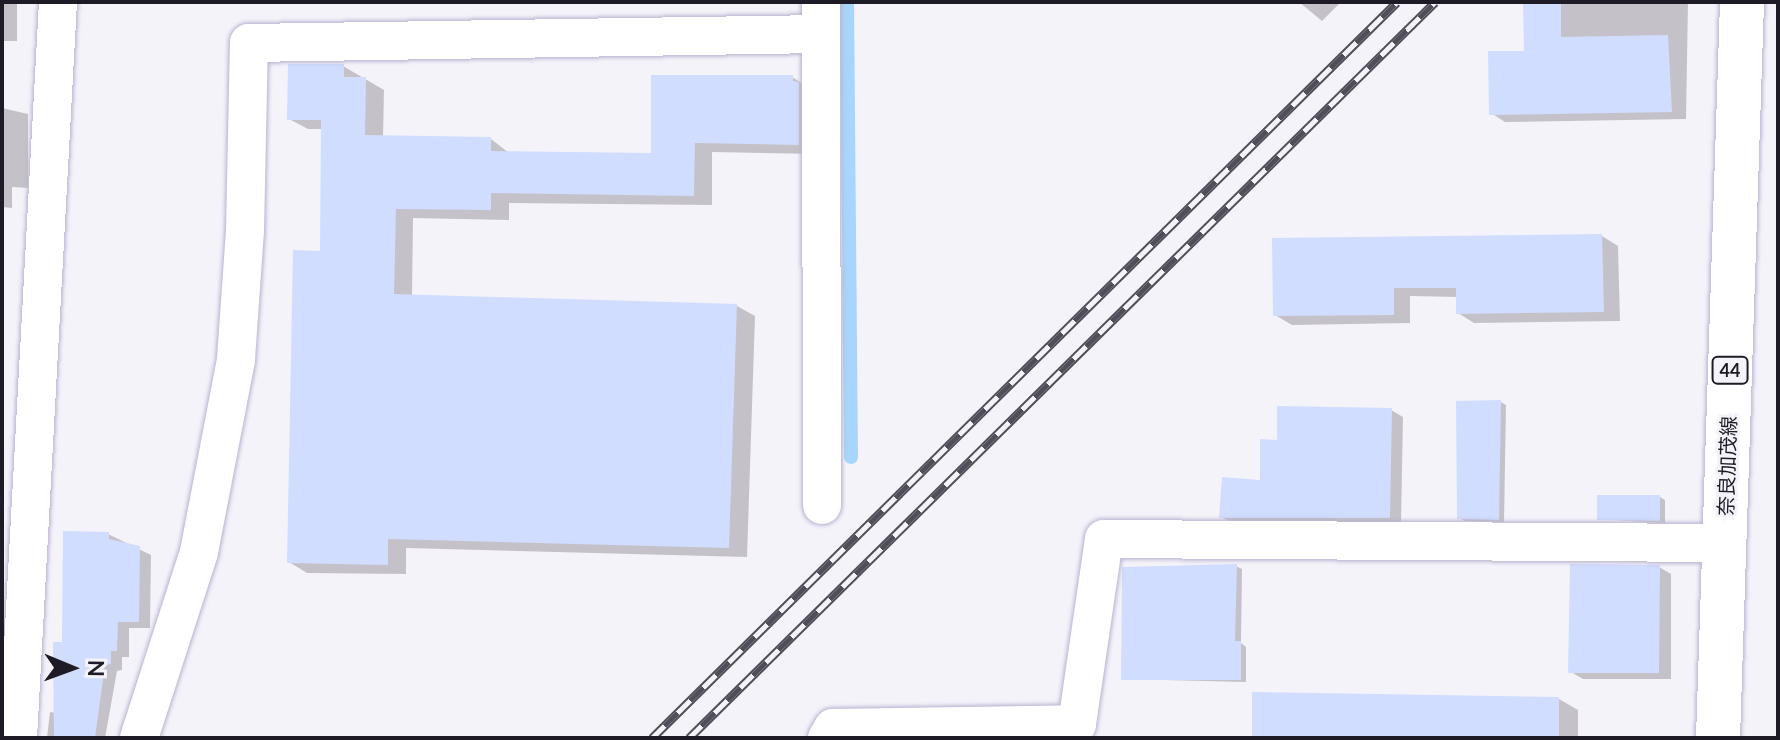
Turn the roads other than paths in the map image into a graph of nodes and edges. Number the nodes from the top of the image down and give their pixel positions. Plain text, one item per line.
1 (58, 2) edge
2 (1742, 2) edge
3 (820, 18) edge
4 (822, 505) dead end
5 (1725, 543) junction
6 (18, 738) edge
7 (139, 738) edge
8 (827, 738) edge
9 (1718, 738) edge

1 - 6 street
2 - 5 main road, 奈良加茂線 / 44
3 - 4 street
3 - 7 street
5 - 8 street
5 - 9 main road, 奈良加茂線 / 44

